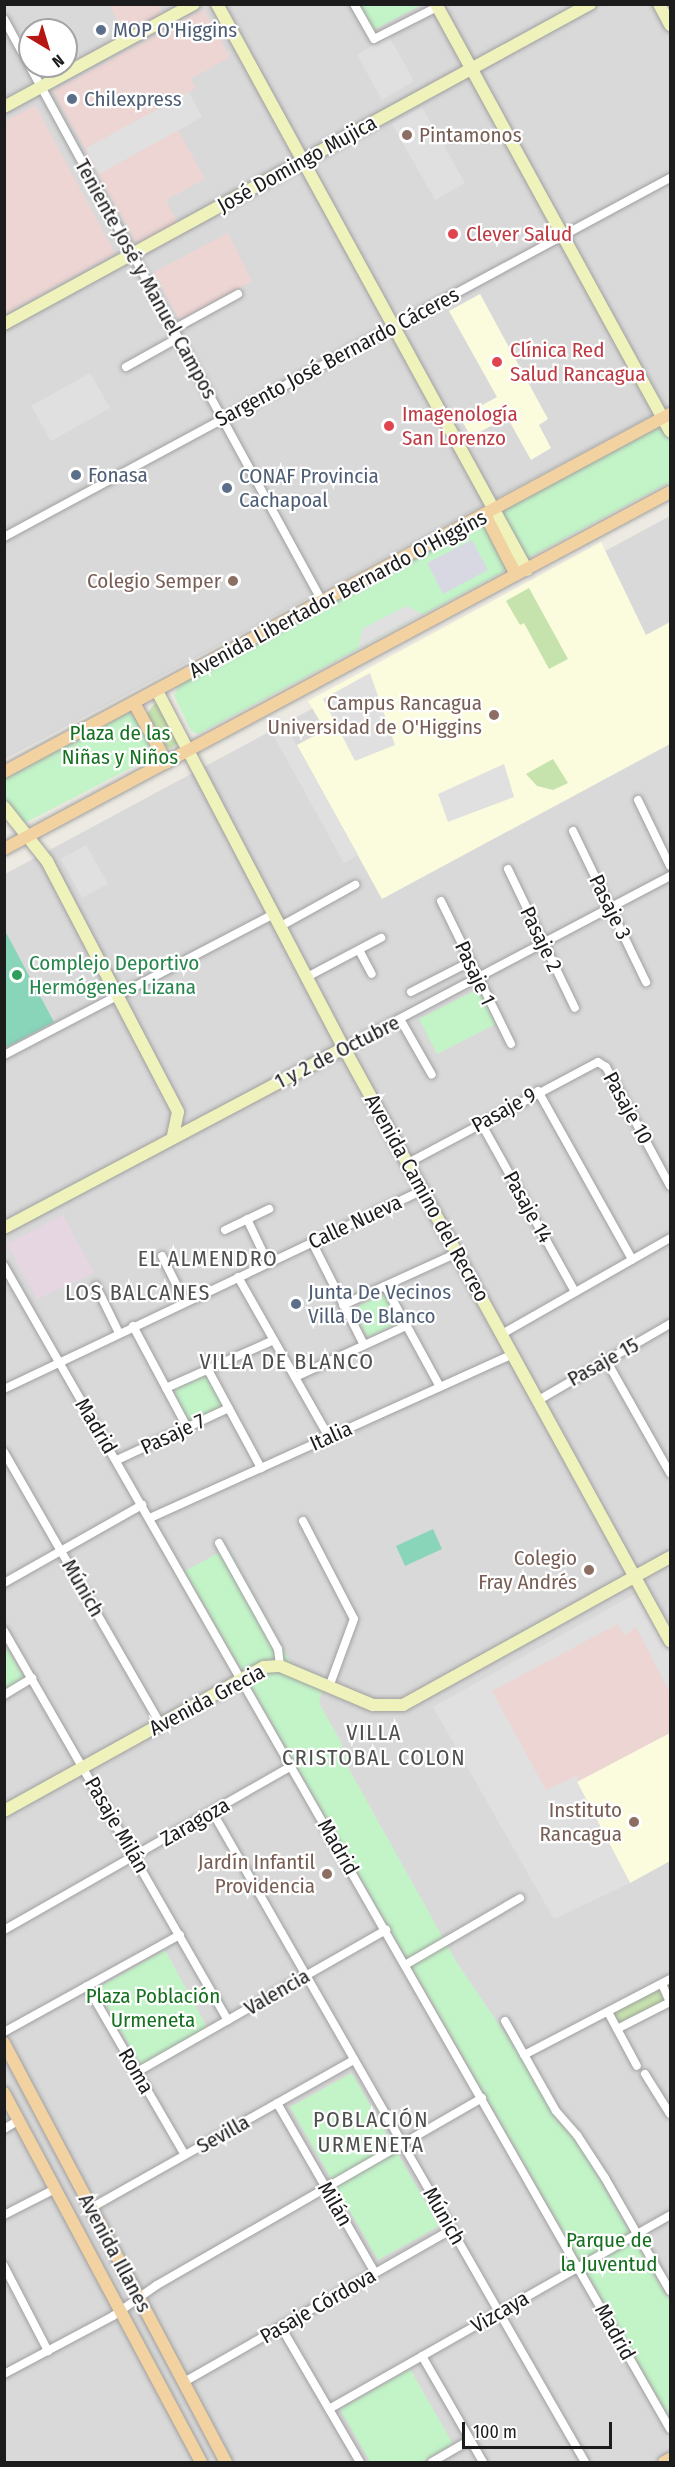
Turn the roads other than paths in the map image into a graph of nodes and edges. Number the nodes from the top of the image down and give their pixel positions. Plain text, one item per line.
1 (194, 4) edge
2 (217, 4) edge
3 (354, 4) edge
4 (590, 4) edge
5 (659, 4) edge
6 (436, 6) edge
7 (4, 20) edge
8 (670, 25) edge
9 (471, 68) junction
10 (41, 86) junction
11 (4, 107) edge
12 (302, 159) junction
13 (670, 178) edge
14 (563, 236) junction
15 (133, 254) junction
16 (238, 294) dead end
17 (4, 324) edge
18 (394, 327) junction
19 (176, 334) junction
20 (126, 367) dead end
21 (667, 416) edge
22 (223, 419) junction
23 (670, 431) edge
24 (670, 492) edge
25 (489, 512) junction
26 (4, 537) edge
27 (521, 573) junction
28 (322, 601) junction
29 (157, 691) junction
30 (134, 703) junction
31 (190, 751) junction
32 (167, 763) junction
33 (4, 772) edge
34 (638, 800) dead end
35 (4, 807) edge
36 (573, 831) dead end
37 (28, 836) junction
38 (4, 849) edge
39 (670, 866) edge
40 (508, 869) dead end
41 (670, 876) edge
42 (355, 885) dead end
43 (441, 901) dead end
44 (610, 909) junction
45 (274, 914) junction
46 (281, 926) junction
47 (381, 938) dead end
48 (543, 944) junction
49 (359, 950) junction
50 (470, 962) junction
51 (372, 974) dead end
52 (307, 977) junction
53 (478, 978) junction
54 (646, 982) dead end
55 (411, 992) dead end
56 (117, 995) junction
57 (575, 1008) dead end
58 (400, 1019) junction
59 (511, 1044) dead end
60 (344, 1048) junction
61 (4, 1055) edge
62 (602, 1063) joint
63 (432, 1075) dead end
64 (538, 1091) junction
65 (178, 1112) junction
66 (201, 1122) junction
67 (481, 1123) junction
68 (173, 1136) junction
69 (408, 1163) junction
70 (670, 1186) edge
71 (423, 1190) junction
72 (269, 1209) dead end
73 (247, 1219) junction
74 (4, 1228) edge
75 (225, 1230) dead end
76 (670, 1238) edge
77 (312, 1242) junction
78 (457, 1253) junction
79 (162, 1256) dead end
80 (632, 1259) junction
81 (268, 1263) junction
82 (4, 1266) edge
83 (238, 1277) junction
84 (96, 1286) dead end
85 (385, 1286) junction
86 (575, 1292) junction
87 (185, 1302) junction
88 (344, 1305) junction
89 (670, 1325) edge
90 (133, 1326) junction
91 (406, 1326) junction
92 (119, 1333) junction
93 (502, 1334) junction
94 (274, 1340) junction
95 (364, 1345) junction
96 (513, 1354) junction
97 (606, 1360) junction
98 (59, 1361) junction
99 (207, 1368) junction
100 (295, 1377) junction
101 (440, 1387) junction
102 (166, 1388) junction
103 (4, 1389) edge
104 (537, 1401) junction
105 (229, 1407) junction
106 (187, 1427) junction
107 (329, 1437) junction
108 (4, 1452) edge
109 (117, 1460) junction
110 (261, 1468) junction
111 (9, 1469) edge
112 (670, 1470) edge
113 (142, 1505) junction
114 (150, 1518) junction
115 (303, 1521) dead end
116 (219, 1543) dead end
117 (61, 1551) junction
118 (670, 1557) edge
119 (635, 1576) junction
120 (4, 1583) edge
121 (4, 1631) edge
122 (670, 1641) edge
123 (280, 1666) junction
124 (32, 1678) junction
125 (241, 1678) junction
126 (329, 1687) junction
127 (4, 1695) edge
128 (161, 1725) junction
129 (291, 1766) junction
130 (83, 1767) junction
131 (4, 1811) edge
132 (213, 1813) junction
133 (135, 1857) junction
134 (520, 1898) dead end
135 (4, 1930) edge
136 (386, 1930) junction
137 (180, 1935) junction
138 (405, 1965) junction
139 (306, 1975) junction
140 (666, 1982) edge
141 (87, 1986) junction
142 (670, 2002) edge
143 (608, 2012) junction
144 (228, 2020) junction
145 (505, 2020) dead end
146 (618, 2029) junction
147 (4, 2032) edge
148 (4, 2043) edge
149 (525, 2055) junction
150 (354, 2060) junction
151 (637, 2066) dead end
152 (137, 2072) junction
153 (645, 2074) dead end
154 (4, 2093) edge
155 (482, 2098) junction
156 (277, 2103) junction
157 (670, 2114) edge
158 (19, 2120) junction
159 (4, 2128) edge
160 (402, 2144) junction
161 (185, 2155) junction
162 (326, 2188) junction
163 (55, 2189) junction
164 (91, 2208) junction
165 (4, 2215) edge
166 (670, 2215) edge
167 (452, 2229) junction
168 (638, 2234) junction
169 (4, 2266) edge
170 (579, 2267) junction
171 (375, 2273) junction
172 (8, 2280) edge
173 (670, 2291) edge
174 (139, 2297) junction
175 (120, 2311) junction
176 (499, 2312) junction
177 (281, 2326) junction
178 (48, 2351) junction
179 (422, 2356) junction
180 (4, 2374) edge
181 (184, 2382) junction
182 (329, 2409) junction
183 (670, 2429) edge
184 (470, 2440) junction
185 (670, 2459) edge
186 (198, 2462) edge
187 (226, 2463) edge
188 (360, 2463) edge
189 (432, 2463) edge
190 (483, 2463) edge
191 (585, 2463) edge
192 (664, 2463) edge

1 - 10 street
2 - 12 street
3 - 6 street
4 - 9 street, José Domingo Mujica
5 - 8 street
6 - 9 street
7 - 10 street, Teniente José y Manuel Campos
9 - 12 street, José Domingo Mujica
9 - 14 street
10 - 11 street
10 - 15 street, Teniente José y Manuel Campos
12 - 15 street, José Domingo Mujica
12 - 18 street
13 - 14 street, Sargento José Bernardo Cáceres
14 - 18 street, Sargento José Bernardo Cáceres
14 - 21 street
15 - 17 street, José Domingo Mujica
15 - 19 street, Teniente José y Manuel Campos
16 - 19 street
18 - 22 street, Sargento José Bernardo Cáceres
18 - 25 street
19 - 20 street
19 - 22 street, Teniente José y Manuel Campos
21 - 23 street
21 - 25 main road, Avenida Libertador Bernardo O'Higgins
22 - 26 street, Sargento José Bernardo Cáceres
22 - 28 street, Teniente José y Manuel Campos
24 - 27 main road
25 - 27 main road
25 - 28 main road, Avenida Libertador Bernardo O'Higgins
27 - 31 main road
28 - 29 main road, Avenida Libertador Bernardo O'Higgins
29 - 30 main road, Avenida Libertador Bernardo O'Higgins
29 - 31 street, Avenida Camino del Recreo
30 - 32 main road
30 - 33 main road, Avenida Libertador Bernardo O'Higgins
31 - 32 main road
31 - 45 street, Avenida Camino del Recreo
32 - 37 main road
34 - 39 street
35 - 37 street
36 - 44 street, Pasaje 3
37 - 38 main road
37 - 56 street
40 - 48 street, Pasaje 2
41 - 44 street, 1 y 2 de Octubre
42 - 46 street
43 - 50 street, Pasaje 1
44 - 48 street, 1 y 2 de Octubre
44 - 54 street, Pasaje 3
45 - 46 street, Avenida Camino del Recreo
45 - 56 street
46 - 52 street, Avenida Camino del Recreo
47 - 49 street
48 - 53 street, 1 y 2 de Octubre
48 - 57 street, Pasaje 2
49 - 51 street
49 - 52 street
50 - 53 street, Pasaje 1
50 - 55 street
52 - 60 street, Avenida Camino del Recreo
53 - 58 street, 1 y 2 de Octubre
53 - 59 street, Pasaje 1
56 - 61 street
56 - 65 street
58 - 60 street, 1 y 2 de Octubre
58 - 63 street
60 - 66 street, 1 y 2 de Octubre
60 - 69 street, Avenida Camino del Recreo
62 - 64 street, Pasaje 9
62 - 70 street, Pasaje 10
64 - 67 street, Pasaje 9
64 - 80 street
65 - 66 street
65 - 68 street
66 - 68 street, 1 y 2 de Octubre
67 - 69 street, Pasaje 9
67 - 86 street, Pasaje 14
68 - 74 street, 1 y 2 de Octubre
69 - 71 street, Avenida Camino del Recreo
71 - 77 street, Calle Nueva
71 - 78 street, Avenida Camino del Recreo
72 - 73 street
73 - 75 street
73 - 81 street
76 - 80 street
77 - 81 street, Calle Nueva
77 - 88 street
78 - 85 street
78 - 93 street, Avenida Camino del Recreo
79 - 87 street
80 - 86 street
81 - 83 street, Calle Nueva
82 - 98 street, Madrid
83 - 87 street, Calle Nueva
83 - 94 street
84 - 92 street
85 - 88 street
85 - 91 street
86 - 93 street
87 - 90 street, Calle Nueva
88 - 95 street
89 - 97 street, Pasaje 15
90 - 92 street, Calle Nueva
90 - 102 street
91 - 95 street
91 - 101 street
92 - 98 street, Calle Nueva
93 - 96 street, Avenida Camino del Recreo
94 - 99 street
94 - 100 street
95 - 100 street
96 - 101 street, Italia
96 - 104 street, Avenida Camino del Recreo
97 - 104 street, Pasaje 15
97 - 112 street
98 - 103 street, Calle Nueva
98 - 109 street, Madrid
99 - 102 street
99 - 105 street
100 - 107 street
101 - 107 street, Italia
102 - 106 street
104 - 119 street, Avenida Camino del Recreo
105 - 106 street, Pasaje 7
105 - 110 street
106 - 109 street, Pasaje 7
107 - 110 street, Italia
108 - 111 street, Múnich
109 - 113 street, Madrid
110 - 114 street, Italia
111 - 117 street, Múnich
113 - 114 street, Madrid
113 - 117 street
114 - 125 street, Madrid
115 - 126 street
116 - 123 street
117 - 120 street
117 - 128 street, Múnich
118 - 119 street, Avenida Grecia
119 - 122 street, Avenida Camino del Recreo
119 - 126 street, Avenida Grecia
121 - 124 street, Pasaje Milán
123 - 125 street, Avenida Grecia
123 - 126 street, Avenida Grecia
124 - 127 street
124 - 130 street, Pasaje Milán
125 - 128 street, Avenida Grecia
125 - 129 street, Madrid
128 - 130 street, Avenida Grecia
129 - 132 street, Zaragoza
129 - 136 street, Madrid
130 - 131 street, Avenida Grecia
130 - 133 street, Pasaje Milán
132 - 133 street, Zaragoza
132 - 139 street, Múnich
133 - 135 street, Zaragoza
133 - 137 street, Pasaje Milán
134 - 138 street
136 - 138 street, Madrid
136 - 139 street, Valencia
137 - 141 street
137 - 144 street, Pasaje Milán
138 - 155 street, Madrid
139 - 144 street, Valencia
139 - 150 street, Múnich
140 - 142 street
140 - 143 street
141 - 147 street
141 - 152 street, Roma
142 - 146 street
143 - 146 street
143 - 149 street
144 - 152 street, Valencia
145 - 149 street
146 - 151 street
148 - 164 main road, Avenida Illanes
149 - 168 street
150 - 156 street, Sevilla
150 - 160 street, Múnich
152 - 161 street, Roma
153 - 157 street
154 - 158 main road, Avenida Illanes
155 - 160 street
155 - 170 street, Madrid
156 - 161 street, Sevilla
156 - 162 street, Milán
158 - 159 street
158 - 163 main road, Avenida Illanes
160 - 162 street
160 - 167 street, Múnich
161 - 164 street, Sevilla
162 - 171 street, Milán
162 - 174 street
163 - 165 street
163 - 175 main road, Avenida Illanes
164 - 174 main road, Avenida Illanes
166 - 168 street, Vizcaya
167 - 171 street, Pasaje Córdova
167 - 176 street, Múnich
168 - 170 street, Vizcaya
168 - 173 street
169 - 172 street
170 - 176 street, Vizcaya
170 - 183 street, Madrid
171 - 177 street, Pasaje Córdova
172 - 178 street
174 - 175 street
174 - 181 main road, Avenida Illanes
175 - 178 street
175 - 186 main road, Avenida Illanes
176 - 179 street, Vizcaya
176 - 191 street, Múnich
177 - 181 street, Pasaje Córdova
177 - 182 street
178 - 180 street
179 - 182 street, Vizcaya
179 - 184 street
181 - 187 main road, Avenida Illanes
182 - 188 street
184 - 189 street
184 - 190 street
185 - 192 main road

